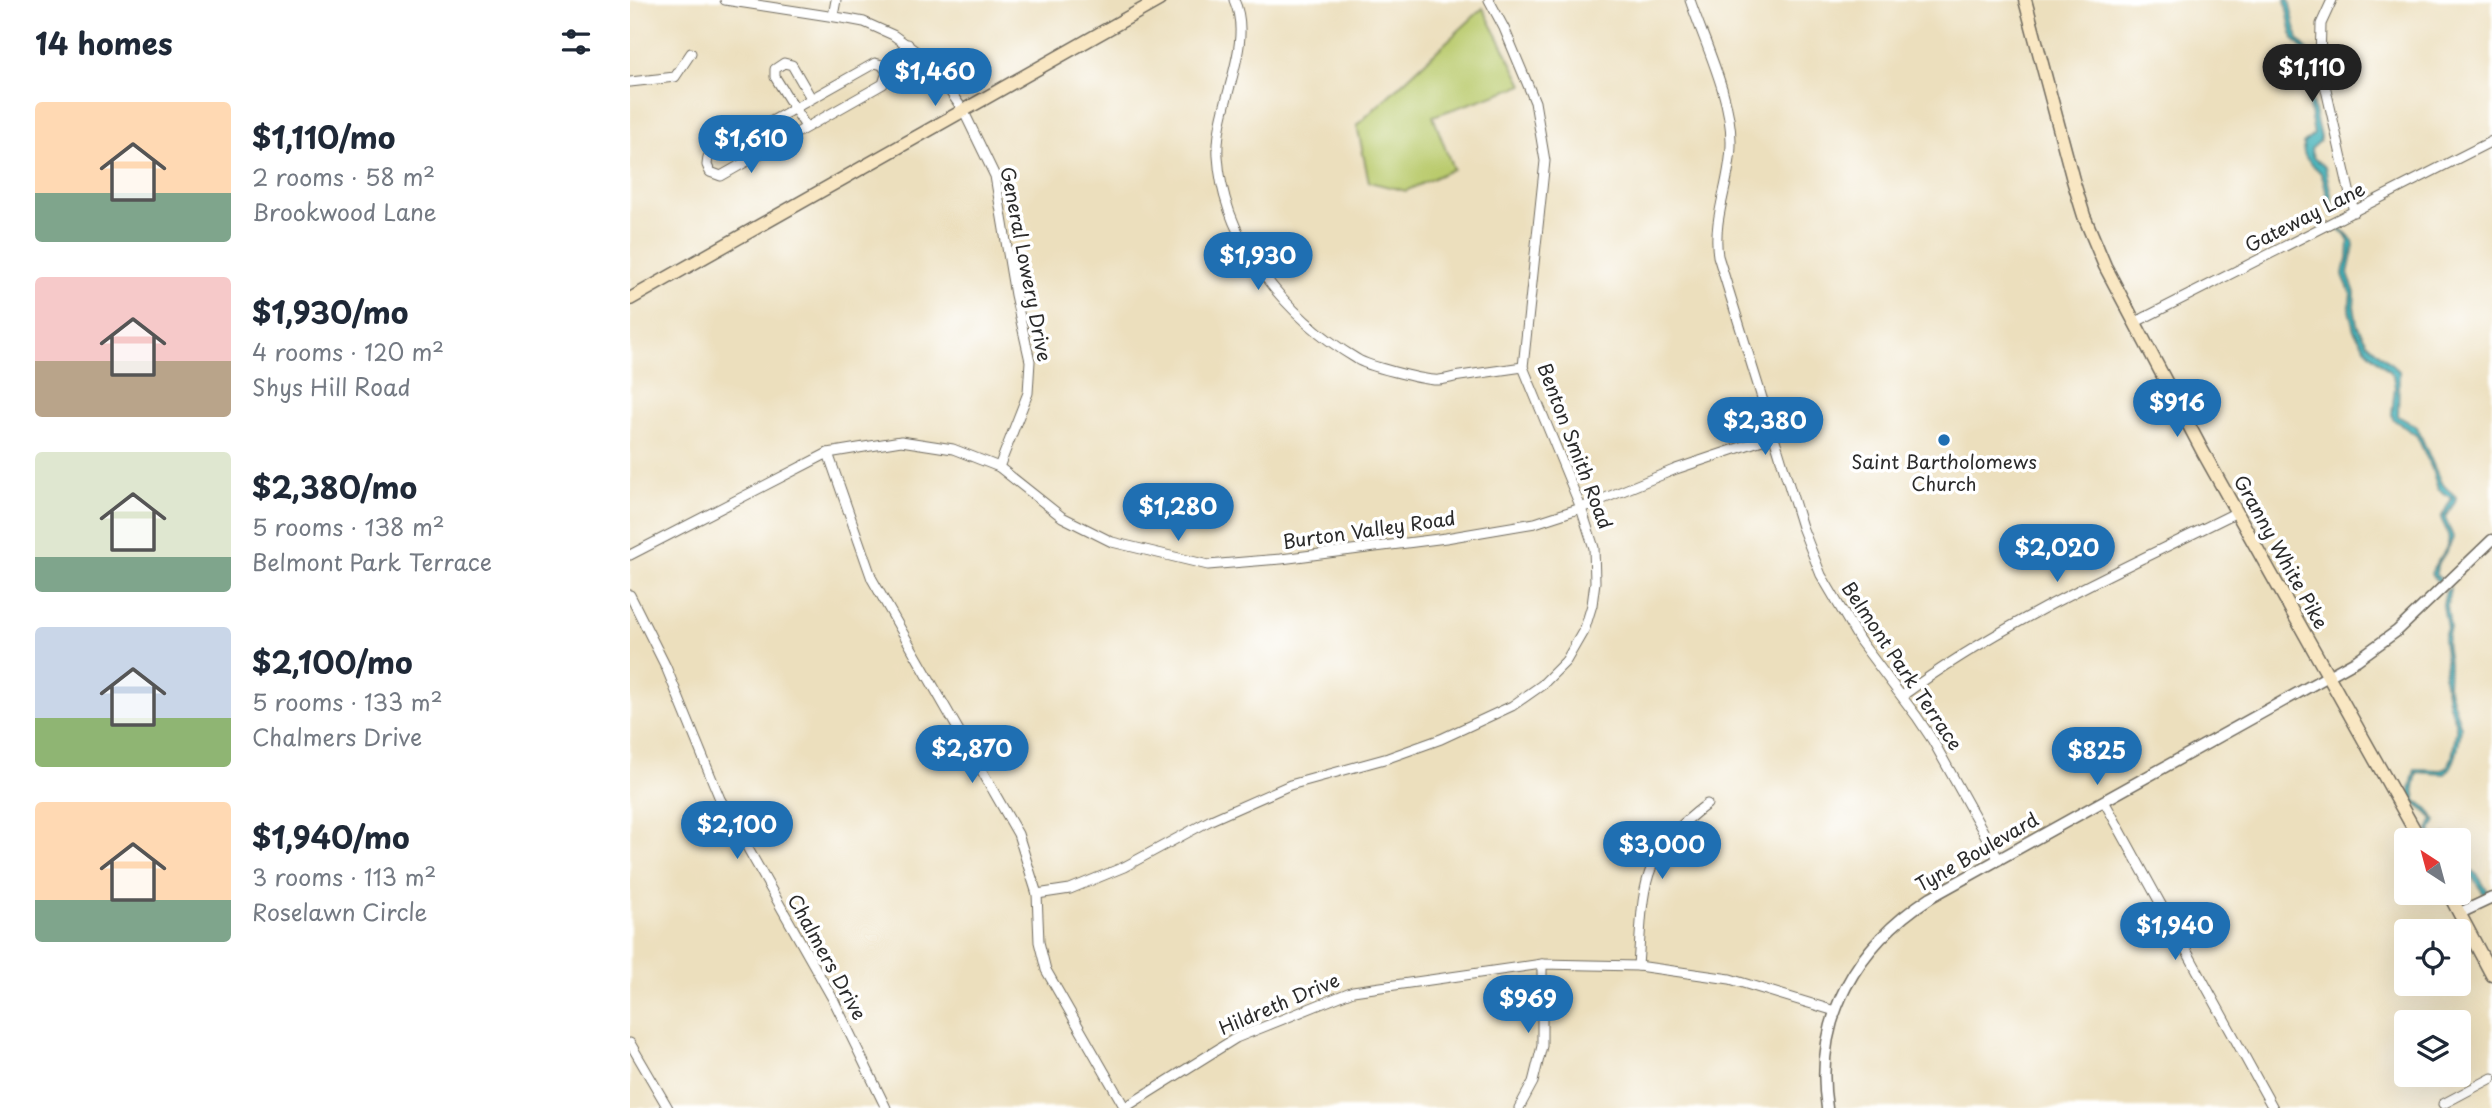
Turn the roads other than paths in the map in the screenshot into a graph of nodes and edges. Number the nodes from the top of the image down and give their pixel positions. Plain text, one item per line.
1 (725, 0) edge
2 (836, 0) edge
3 (1159, 0) edge
4 (1234, 0) edge
5 (1489, 0) edge
6 (1690, 0) edge
7 (2025, 0) edge
8 (2332, 0) edge
9 (833, 16) junction
10 (908, 44) junction
11 (691, 53) dead end
12 (885, 68) junction
13 (630, 82) edge
14 (811, 98) junction
15 (794, 108) junction
16 (964, 110) junction
17 (806, 127) junction
18 (2492, 141) edge
19 (2354, 212) junction
20 (630, 299) edge
21 (2134, 323) junction
22 (1523, 367) junction
23 (1774, 436) junction
24 (828, 453) junction
25 (999, 467) junction
26 (1581, 508) junction
27 (2237, 512) junction
28 (2492, 540) edge
29 (630, 555) edge
30 (630, 595) edge
31 (2328, 677) junction
32 (1902, 696) junction
33 (2104, 801) junction
34 (1707, 804) dead end
35 (2413, 828) edge
36 (1999, 860) junction
37 (1037, 894) junction
38 (2492, 898) edge
39 (2455, 905) edge
40 (2460, 913) junction
41 (1542, 964) junction
42 (1638, 966) junction
43 (2492, 975) edge
44 (1835, 1011) junction
45 (630, 1043) edge
46 (2492, 1078) edge
47 (2442, 1104) dead end
48 (668, 1108) edge
49 (886, 1108) edge
50 (1124, 1108) edge
51 (1519, 1108) edge
52 (1827, 1108) edge
53 (2273, 1108) edge

1 - 9 street, General Lowery Drive
2 - 9 street
3 - 16 main road
4 - 22 street
5 - 22 street, Benton Smith Road
6 - 23 street, Belmont Park Terrace
7 - 21 main road, Granny White Pike
8 - 19 street
9 - 10 street, General Lowery Drive
10 - 12 street
10 - 16 street, General Lowery Drive
11 - 13 street
12 - 14 street
12 - 17 street
14 - 15 street
14 - 15 street
15 - 17 street
15 - 17 street
16 - 20 main road
16 - 25 street, General Lowery Drive
18 - 19 street, Gateway Lane
19 - 21 street, Gateway Lane
21 - 27 main road, Granny White Pike
22 - 26 street, Benton Smith Road
23 - 26 street, Burton Valley Road
23 - 32 street, Belmont Park Terrace
24 - 25 street, Burton Valley Road
24 - 29 street, Burton Valley Road
24 - 37 street
25 - 26 street, Burton Valley Road
26 - 37 street, Benton Smith Road
27 - 31 main road, Granny White Pike
27 - 32 street
28 - 31 street, Tyne Boulevard
30 - 49 street, Chalmers Drive
31 - 33 street, Tyne Boulevard
31 - 35 main road, Granny White Pike
32 - 36 street, Belmont Park Terrace
33 - 36 street, Tyne Boulevard
33 - 53 street
34 - 42 street
36 - 44 street, Tyne Boulevard
37 - 50 street
38 - 40 street
39 - 40 main road
40 - 43 main road
41 - 42 street, Hildreth Drive
41 - 50 street, Hildreth Drive
41 - 51 street
42 - 44 street, Hildreth Drive
44 - 52 street, Tyne Boulevard
45 - 48 street
46 - 47 street

